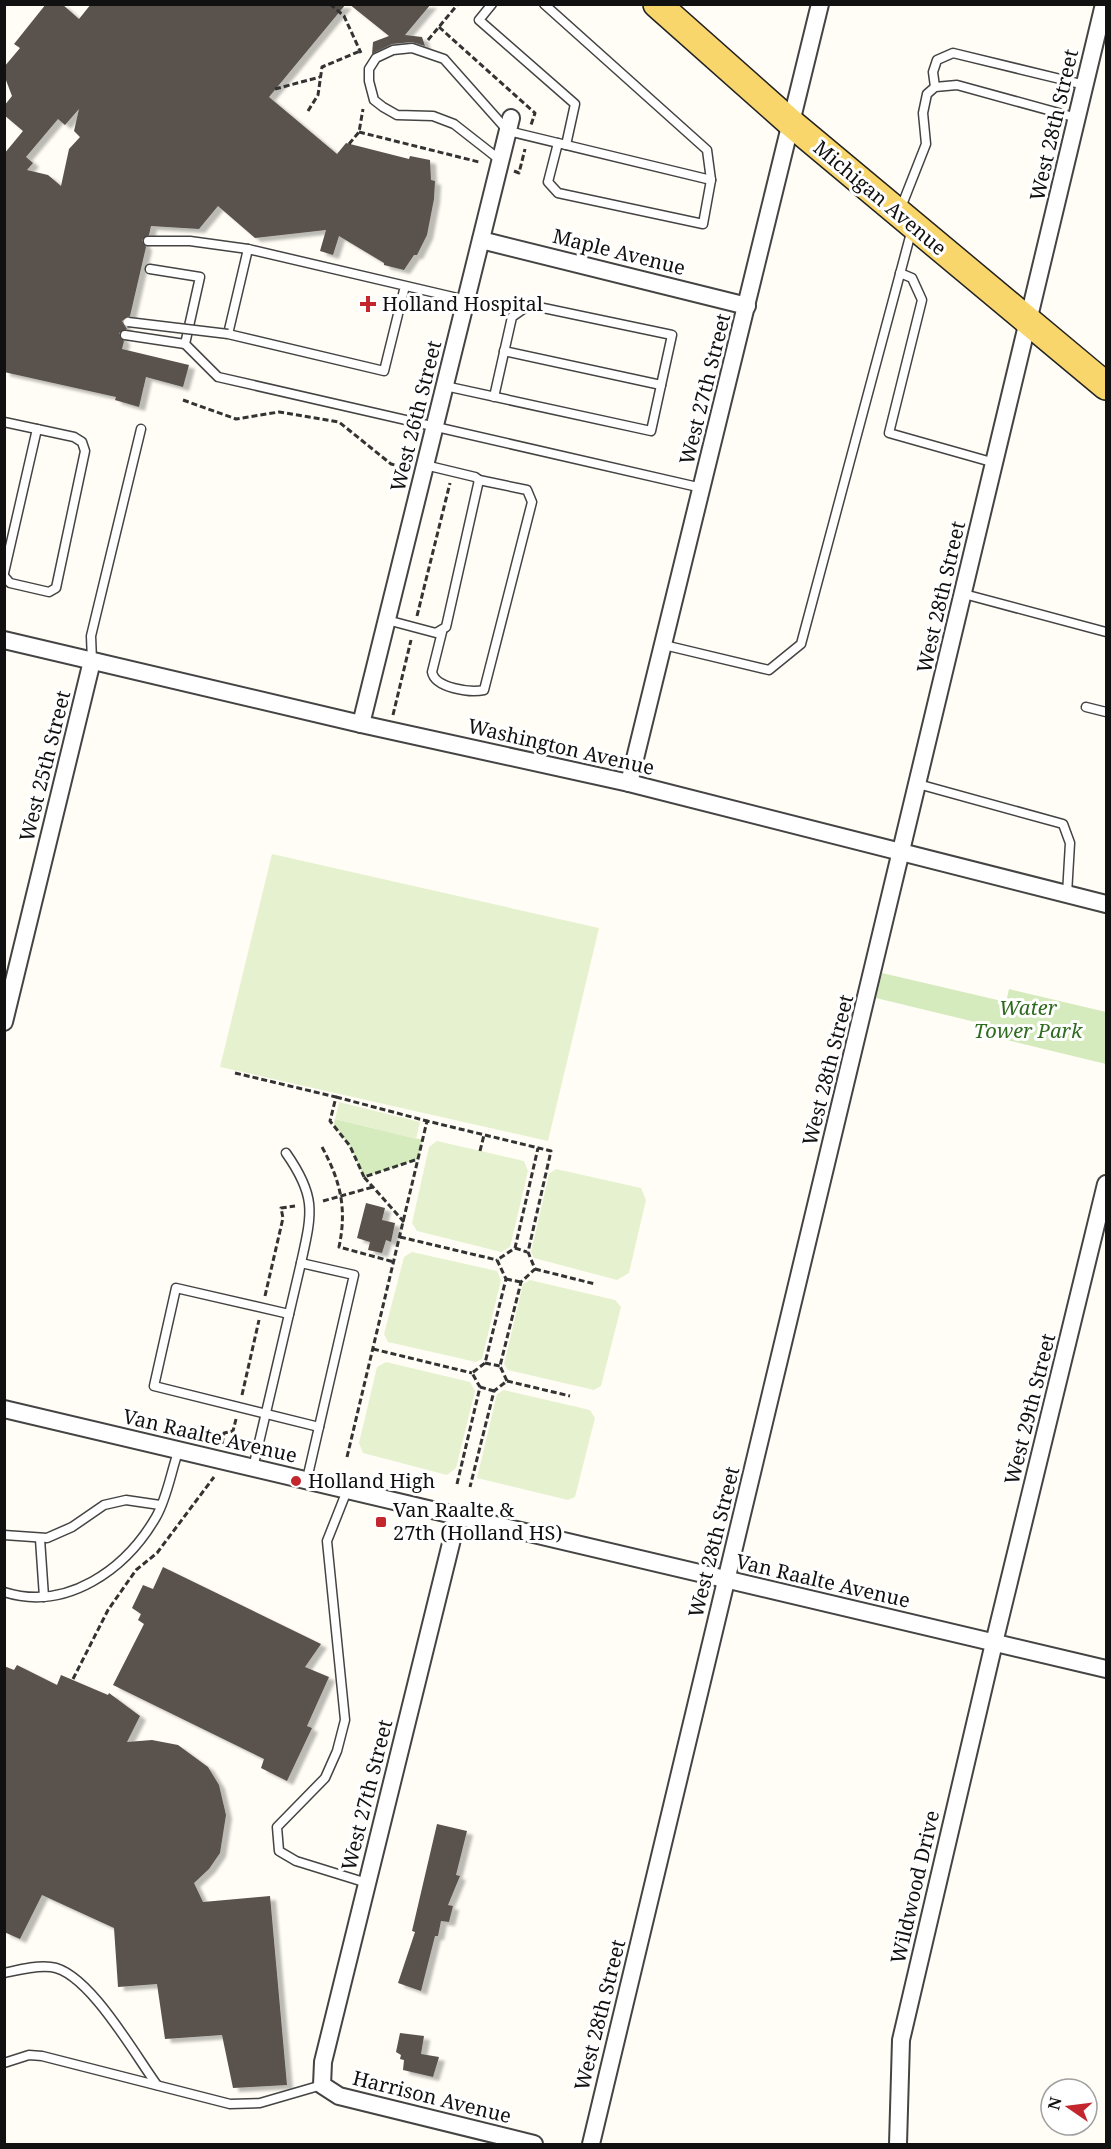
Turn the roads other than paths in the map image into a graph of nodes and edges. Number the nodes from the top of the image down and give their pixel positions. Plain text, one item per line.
1 (492, 4) edge
2 (544, 4) edge
3 (657, 4) edge
4 (820, 4) edge
5 (1104, 4) edge
6 (1085, 85) junction
7 (935, 87) junction
8 (1077, 118) junction
9 (791, 123) junction
10 (510, 124) junction
11 (562, 144) junction
12 (501, 160) junction
13 (711, 180) junction
14 (905, 220) junction
15 (481, 240) junction
16 (148, 241) dead end
17 (248, 249) junction
18 (150, 269) dead end
19 (900, 273) junction
20 (405, 286) junction
21 (466, 300) junction
22 (747, 306) junction
23 (128, 322) dead end
24 (1029, 322) junction
25 (228, 333) junction
26 (125, 335) dead end
27 (185, 344) junction
28 (504, 351) junction
29 (661, 385) junction
30 (445, 386) junction
31 (1107, 386) edge
32 (494, 397) junction
33 (4, 422) edge
34 (435, 426) junction
35 (37, 429) junction
36 (141, 429) dead end
37 (995, 463) junction
38 (424, 469) junction
39 (479, 480) junction
40 (703, 488) junction
41 (4, 574) edge
42 (964, 594) junction
43 (387, 620) junction
44 (441, 632) junction
45 (1107, 632) edge
46 (4, 640) edge
47 (664, 645) junction
48 (92, 661) junction
49 (1086, 707) dead end
50 (1107, 711) edge
51 (361, 724) junction
52 (629, 783) junction
53 (918, 784) junction
54 (902, 852) junction
55 (1067, 894) junction
56 (1107, 904) edge
57 (4, 1022) edge
58 (286, 1153) dead end
59 (1107, 1184) edge
60 (302, 1263) junction
61 (289, 1314) junction
62 (4, 1409) edge
63 (266, 1414) junction
64 (319, 1426) junction
65 (178, 1452) junction
66 (253, 1468) junction
67 (307, 1479) junction
68 (348, 1488) junction
69 (160, 1505) junction
70 (458, 1515) junction
71 (4, 1535) edge
72 (40, 1539) junction
73 (727, 1580) junction
74 (4, 1592) edge
75 (44, 1597) junction
76 (994, 1643) junction
77 (1107, 1669) edge
78 (367, 1883) junction
79 (4, 1973) edge
80 (4, 2063) edge
81 (157, 2085) junction
82 (322, 2085) junction
83 (534, 2145) edge
84 (591, 2145) edge
85 (898, 2145) edge

1 - 11 lane
2 - 13 lane
3 - 9 main road, Michigan Avenue
4 - 9 street, West 27th Street
5 - 6 street, West 28th Street
6 - 7 lane
6 - 8 street, West 28th Street
7 - 8 lane
7 - 14 lane
8 - 24 street, West 28th Street
9 - 14 main road, Michigan Avenue
9 - 22 street, West 27th Street
10 - 11 lane
10 - 12 street, West 26th Street
10 - 12 lane
11 - 13 lane
11 - 13 lane
12 - 15 street, West 26th Street
14 - 19 lane
14 - 24 main road, Michigan Avenue
15 - 21 street, West 26th Street
15 - 22 street, Maple Avenue
16 - 17 lane
17 - 20 lane
17 - 25 lane
18 - 27 lane
19 - 37 lane
19 - 47 lane
20 - 21 lane
20 - 25 lane
21 - 30 street, West 26th Street
22 - 40 street, West 27th Street
23 - 25 lane, bridge
24 - 31 main road, Michigan Avenue
24 - 37 street, West 28th Street
26 - 27 lane
27 - 34 lane
28 - 29 lane
28 - 29 lane
28 - 32 lane
29 - 32 lane
30 - 32 lane
30 - 34 street, West 26th Street
33 - 35 lane
34 - 38 street, West 26th Street
34 - 40 lane
35 - 41 lane
35 - 41 lane
36 - 48 lane
37 - 42 street, West 28th Street
38 - 39 lane
38 - 43 street, West 26th Street
39 - 44 lane
39 - 44 lane
40 - 47 street, West 27th Street
42 - 45 lane
42 - 53 street, West 28th Street
43 - 44 lane
43 - 51 street, West 26th Street
46 - 48 street, Washington Avenue
47 - 52 street, West 27th Street
48 - 51 street, Washington Avenue
48 - 57 street, West 25th Street
49 - 50 lane
51 - 52 street, Washington Avenue
52 - 54 street, Washington Avenue
53 - 54 street, West 28th Street
53 - 55 lane
54 - 55 street, Washington Avenue
54 - 73 street, West 28th Street
55 - 56 street, Washington Avenue
58 - 60 lane
59 - 76 street, West 29th Street
60 - 61 lane
60 - 64 lane
61 - 63 lane
61 - 63 lane
62 - 65 street, Van Raalte Avenue
63 - 64 lane
63 - 66 lane
64 - 67 lane
65 - 66 street, Van Raalte Avenue
65 - 69 lane
66 - 67 street, Van Raalte Avenue
67 - 68 street, Van Raalte Avenue
68 - 70 street, Van Raalte Avenue
68 - 78 lane
69 - 72 lane
69 - 75 lane
70 - 73 street, Van Raalte Avenue
70 - 78 street, West 27th Street
71 - 72 lane
72 - 75 lane
73 - 76 street, Van Raalte Avenue
73 - 84 street, West 28th Street
74 - 75 lane
76 - 77 street, Van Raalte Avenue
76 - 85 street, Wildwood Drive
78 - 82 street, West 27th Street
79 - 81 lane
80 - 81 lane
81 - 82 lane
82 - 83 street, Harrison Avenue

